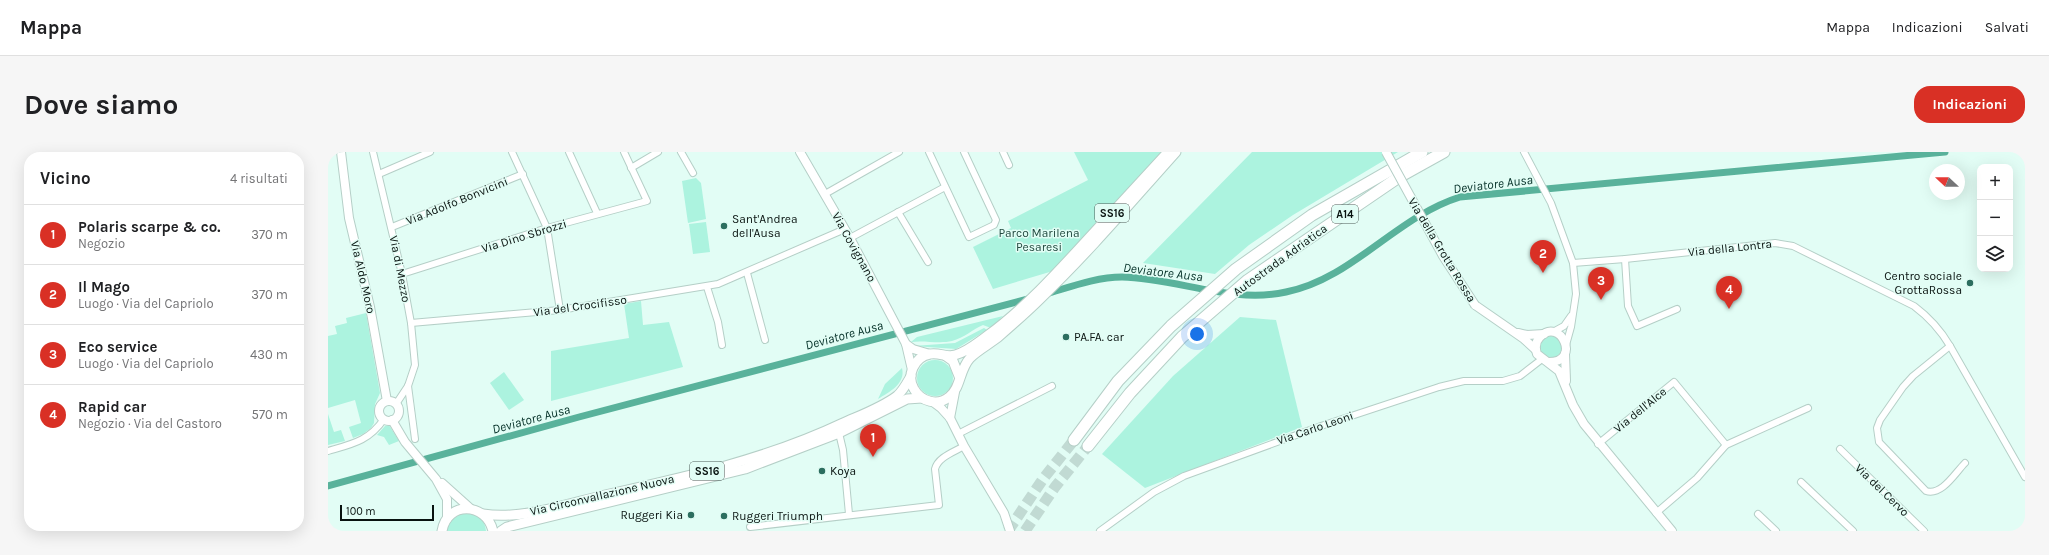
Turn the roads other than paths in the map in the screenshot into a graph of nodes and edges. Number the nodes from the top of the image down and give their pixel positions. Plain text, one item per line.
1 (341, 152) edge
2 (374, 152) edge
3 (430, 152) edge
4 (512, 152) edge
5 (569, 152) edge
6 (624, 152) edge
7 (658, 152) edge
8 (681, 152) edge
9 (800, 152) edge
10 (899, 152) edge
11 (929, 152) edge
12 (964, 152) edge
13 (1003, 152) edge
14 (1168, 152) edge
15 (1176, 152) edge
16 (1386, 152) edge
17 (1422, 152) edge
18 (1444, 152) edge
19 (1524, 152) edge
20 (1009, 165) dead end
21 (631, 168) junction
22 (379, 174) junction
23 (523, 174) junction
24 (693, 174) dead end
25 (946, 188) junction
26 (825, 194) junction
27 (898, 212) junction
28 (597, 213) junction
29 (392, 228) junction
30 (547, 228) junction
31 (845, 229) junction
32 (850, 238) junction
33 (1625, 259) junction
34 (928, 262) dead end
35 (1573, 263) junction
36 (747, 273) junction
37 (402, 274) junction
38 (707, 286) junction
39 (1678, 309) dead end
40 (560, 310) junction
41 (1573, 312) junction
42 (1017, 316) junction
43 (411, 324) junction
44 (1515, 332) junction
45 (1553, 332) junction
46 (1544, 334) junction
47 (765, 340) dead end
48 (906, 344) junction
49 (722, 345) dead end
50 (1566, 345) junction
51 (1950, 346) junction
52 (1536, 350) junction
53 (930, 354) junction
54 (1565, 354) junction
55 (946, 356) junction
56 (1545, 361) junction
57 (911, 373) junction
58 (959, 376) junction
59 (408, 386) junction
60 (1052, 386) dead end
61 (1566, 386) junction
62 (955, 392) junction
63 (922, 398) junction
64 (387, 401) junction
65 (932, 402) junction
66 (396, 404) junction
67 (1808, 408) dead end
68 (950, 418) junction
69 (388, 420) junction
70 (840, 433) junction
71 (958, 434) junction
72 (415, 439) dead end
73 (1074, 440) tunnel mouth
74 (1598, 444) junction
75 (1726, 445) junction
76 (964, 446) junction
77 (1088, 446) tunnel mouth
78 (1840, 449) dead end
79 (328, 451) edge
80 (1965, 463) dead end
81 (2025, 477) edge
82 (436, 479) junction
83 (1802, 482) dead end
84 (471, 509) junction
85 (1656, 512) junction
86 (483, 514) junction
87 (849, 514) junction
88 (1758, 514) dead end
89 (444, 524) edge
90 (750, 527) dead end
91 (437, 531) edge
92 (494, 531) edge
93 (501, 531) edge
94 (1010, 531) edge
95 (1100, 531) edge
96 (1672, 531) edge
97 (1776, 531) edge
98 (1853, 531) edge
99 (1924, 531) edge

1 - 64 street, Via Aldo Moro
2 - 22 street, Via di Mezzo
3 - 22 street
4 - 23 street
5 - 28 street
6 - 21 street
7 - 21 street
8 - 24 street
9 - 26 street, Via Covignano
10 - 26 street
11 - 25 street
12 - 25 street
13 - 20 street
14 - 42 main road, SS16
15 - 42 main road, SS16
16 - 44 street, Via della Grotta Rossa, bridge
17 - 73 highway, Autostrada Adriatica / A14
18 - 77 highway, Autostrada Adriatica / A14
19 - 35 street
21 - 28 street, Via Dino Sbrozzi
22 - 29 street, Via di Mezzo
23 - 29 street, Via Adolfo Bonvicini
23 - 30 street
25 - 27 street
26 - 31 street, Via Covignano
27 - 32 street
27 - 34 street
28 - 30 street, Via Dino Sbrozzi
29 - 37 street, Via di Mezzo
30 - 37 street, Via Dino Sbrozzi
30 - 40 street
31 - 32 street, Via Covignano
31 - 36 street, Via del Crocifisso
32 - 48 street, Via Covignano
33 - 35 street, Via della Lontra
33 - 39 street
33 - 51 street, Via della Lontra
35 - 41 street
36 - 38 street, Via del Crocifisso
36 - 47 street
37 - 43 street, Via di Mezzo
38 - 40 street, Via del Crocifisso
38 - 49 street
40 - 43 street, Via del Crocifisso
41 - 45 street
41 - 50 street
42 - 55 main road, SS16
42 - 58 main road, SS16
43 - 59 street, Via di Mezzo
44 - 46 street, Via della Grotta Rossa
44 - 52 street, Via della Grotta Rossa
45 - 46 street
45 - 50 street
46 - 52 street
48 - 53 street
48 - 57 street, Via Covignano
50 - 54 street
51 - 80 street
51 - 81 street, Via della Lontra
52 - 56 street
53 - 55 main road, SS16
53 - 57 main road, Via Circonvallazione Nuova / SS16
54 - 56 street
54 - 61 street
55 - 58 main road
56 - 61 street
56 - 95 street, Via Carlo Leoni
57 - 63 main road
57 - 86 main road, Via Circonvallazione Nuova / SS16
58 - 62 main road, SS16
59 - 66 street, Via di Mezzo
59 - 72 street, Via di Mezzo
60 - 71 street
61 - 74 street
62 - 65 main road
62 - 68 street
63 - 65 main road
63 - 70 main road, Via Circonvallazione Nuova / SS16
64 - 66 street
64 - 69 street
65 - 68 street
66 - 69 street
67 - 75 street
68 - 71 street
69 - 79 street
69 - 82 street
70 - 87 street
70 - 93 main road, Via Circonvallazione Nuova / SS16
71 - 76 street
74 - 75 street, Via dell'Alce
74 - 85 street
75 - 85 street
76 - 87 street
76 - 94 street
78 - 99 street, Via del Cervo
82 - 84 street
82 - 89 street
83 - 98 street
84 - 86 main road, SS16
84 - 89 main road
85 - 96 street
86 - 92 main road
87 - 90 street
88 - 97 street
89 - 91 main road

